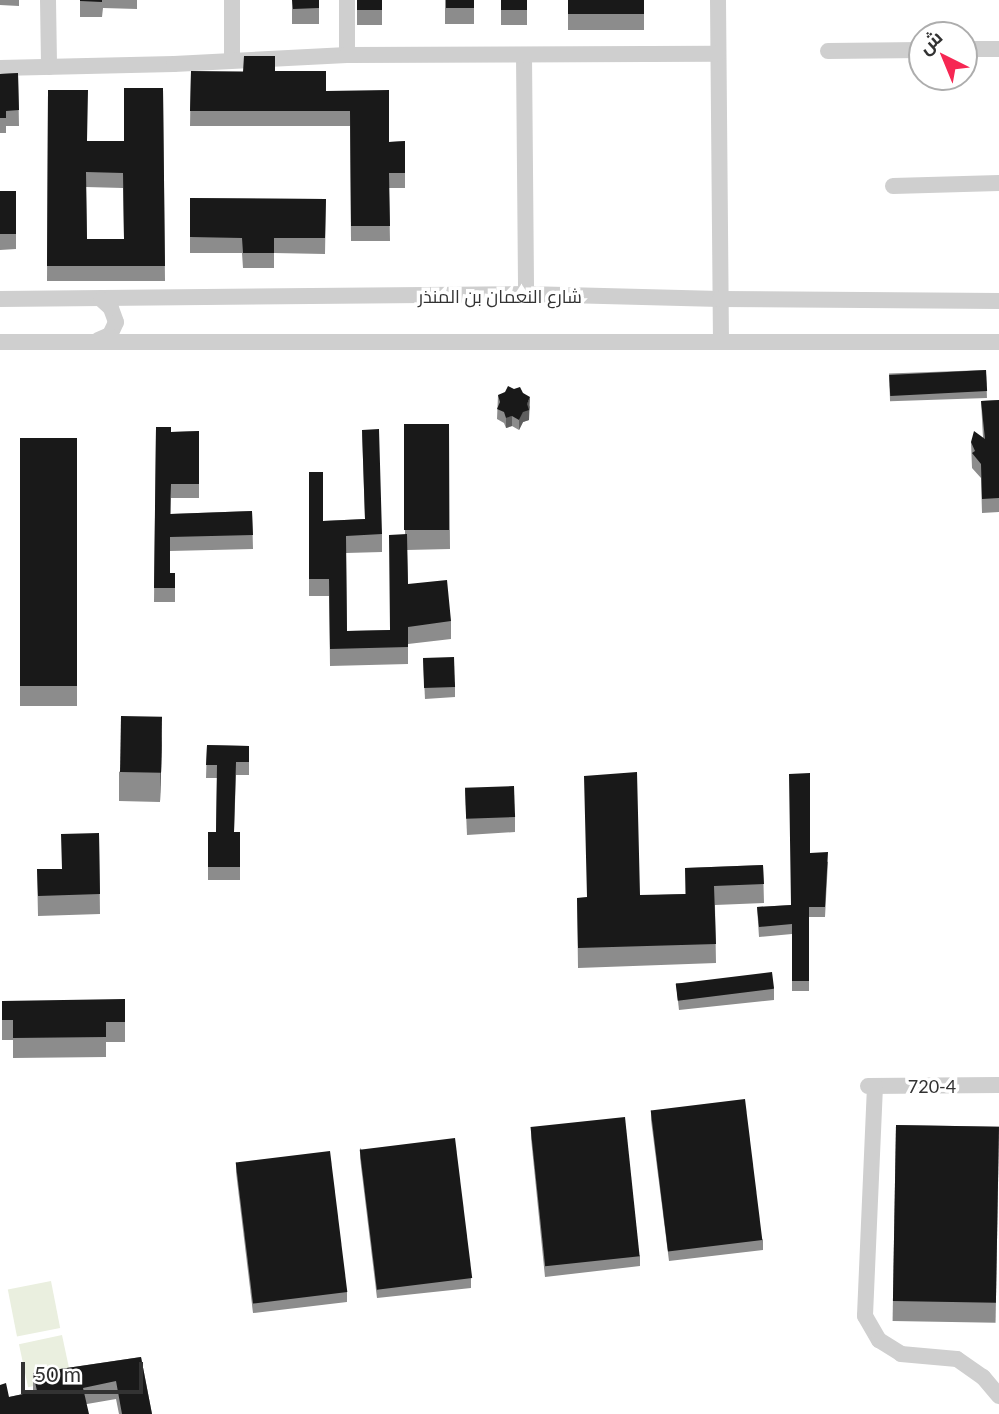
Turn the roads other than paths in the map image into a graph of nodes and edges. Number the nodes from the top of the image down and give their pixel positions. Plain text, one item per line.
1 (48, 0) edge
2 (232, 0) edge
3 (347, 0) edge
4 (718, 0) edge
5 (978, 49) edge
6 (999, 49) edge
7 (908, 50) edge
8 (828, 51) dead end
9 (718, 54) junction
10 (347, 55) junction
11 (524, 55) junction
12 (232, 59) junction
13 (49, 67) junction
14 (0, 68) edge
15 (999, 183) edge
16 (893, 186) dead end
17 (526, 294) junction
18 (0, 299) edge
19 (101, 299) junction
20 (720, 299) junction
21 (999, 301) edge
22 (95, 341) junction
23 (0, 342) edge
24 (721, 342) junction
25 (999, 342) edge
26 (999, 1085) edge
27 (999, 1396) edge

1 - 13 street
2 - 12 street
3 - 10 street
4 - 9 street
5 - 6 street
7 - 8 street
9 - 11 street
9 - 20 street
10 - 11 street
10 - 12 street
11 - 17 street
12 - 13 street
13 - 14 street
15 - 16 street
17 - 19 street, شارع النعمان بن المنذر
17 - 20 street, شارع النعمان بن المنذر
18 - 19 street, شارع النعمان بن المنذر
19 - 22 street
20 - 21 street, شارع النعمان بن المنذر
20 - 24 street
22 - 23 street
22 - 24 street
24 - 25 street
26 - 27 street, 720-4

